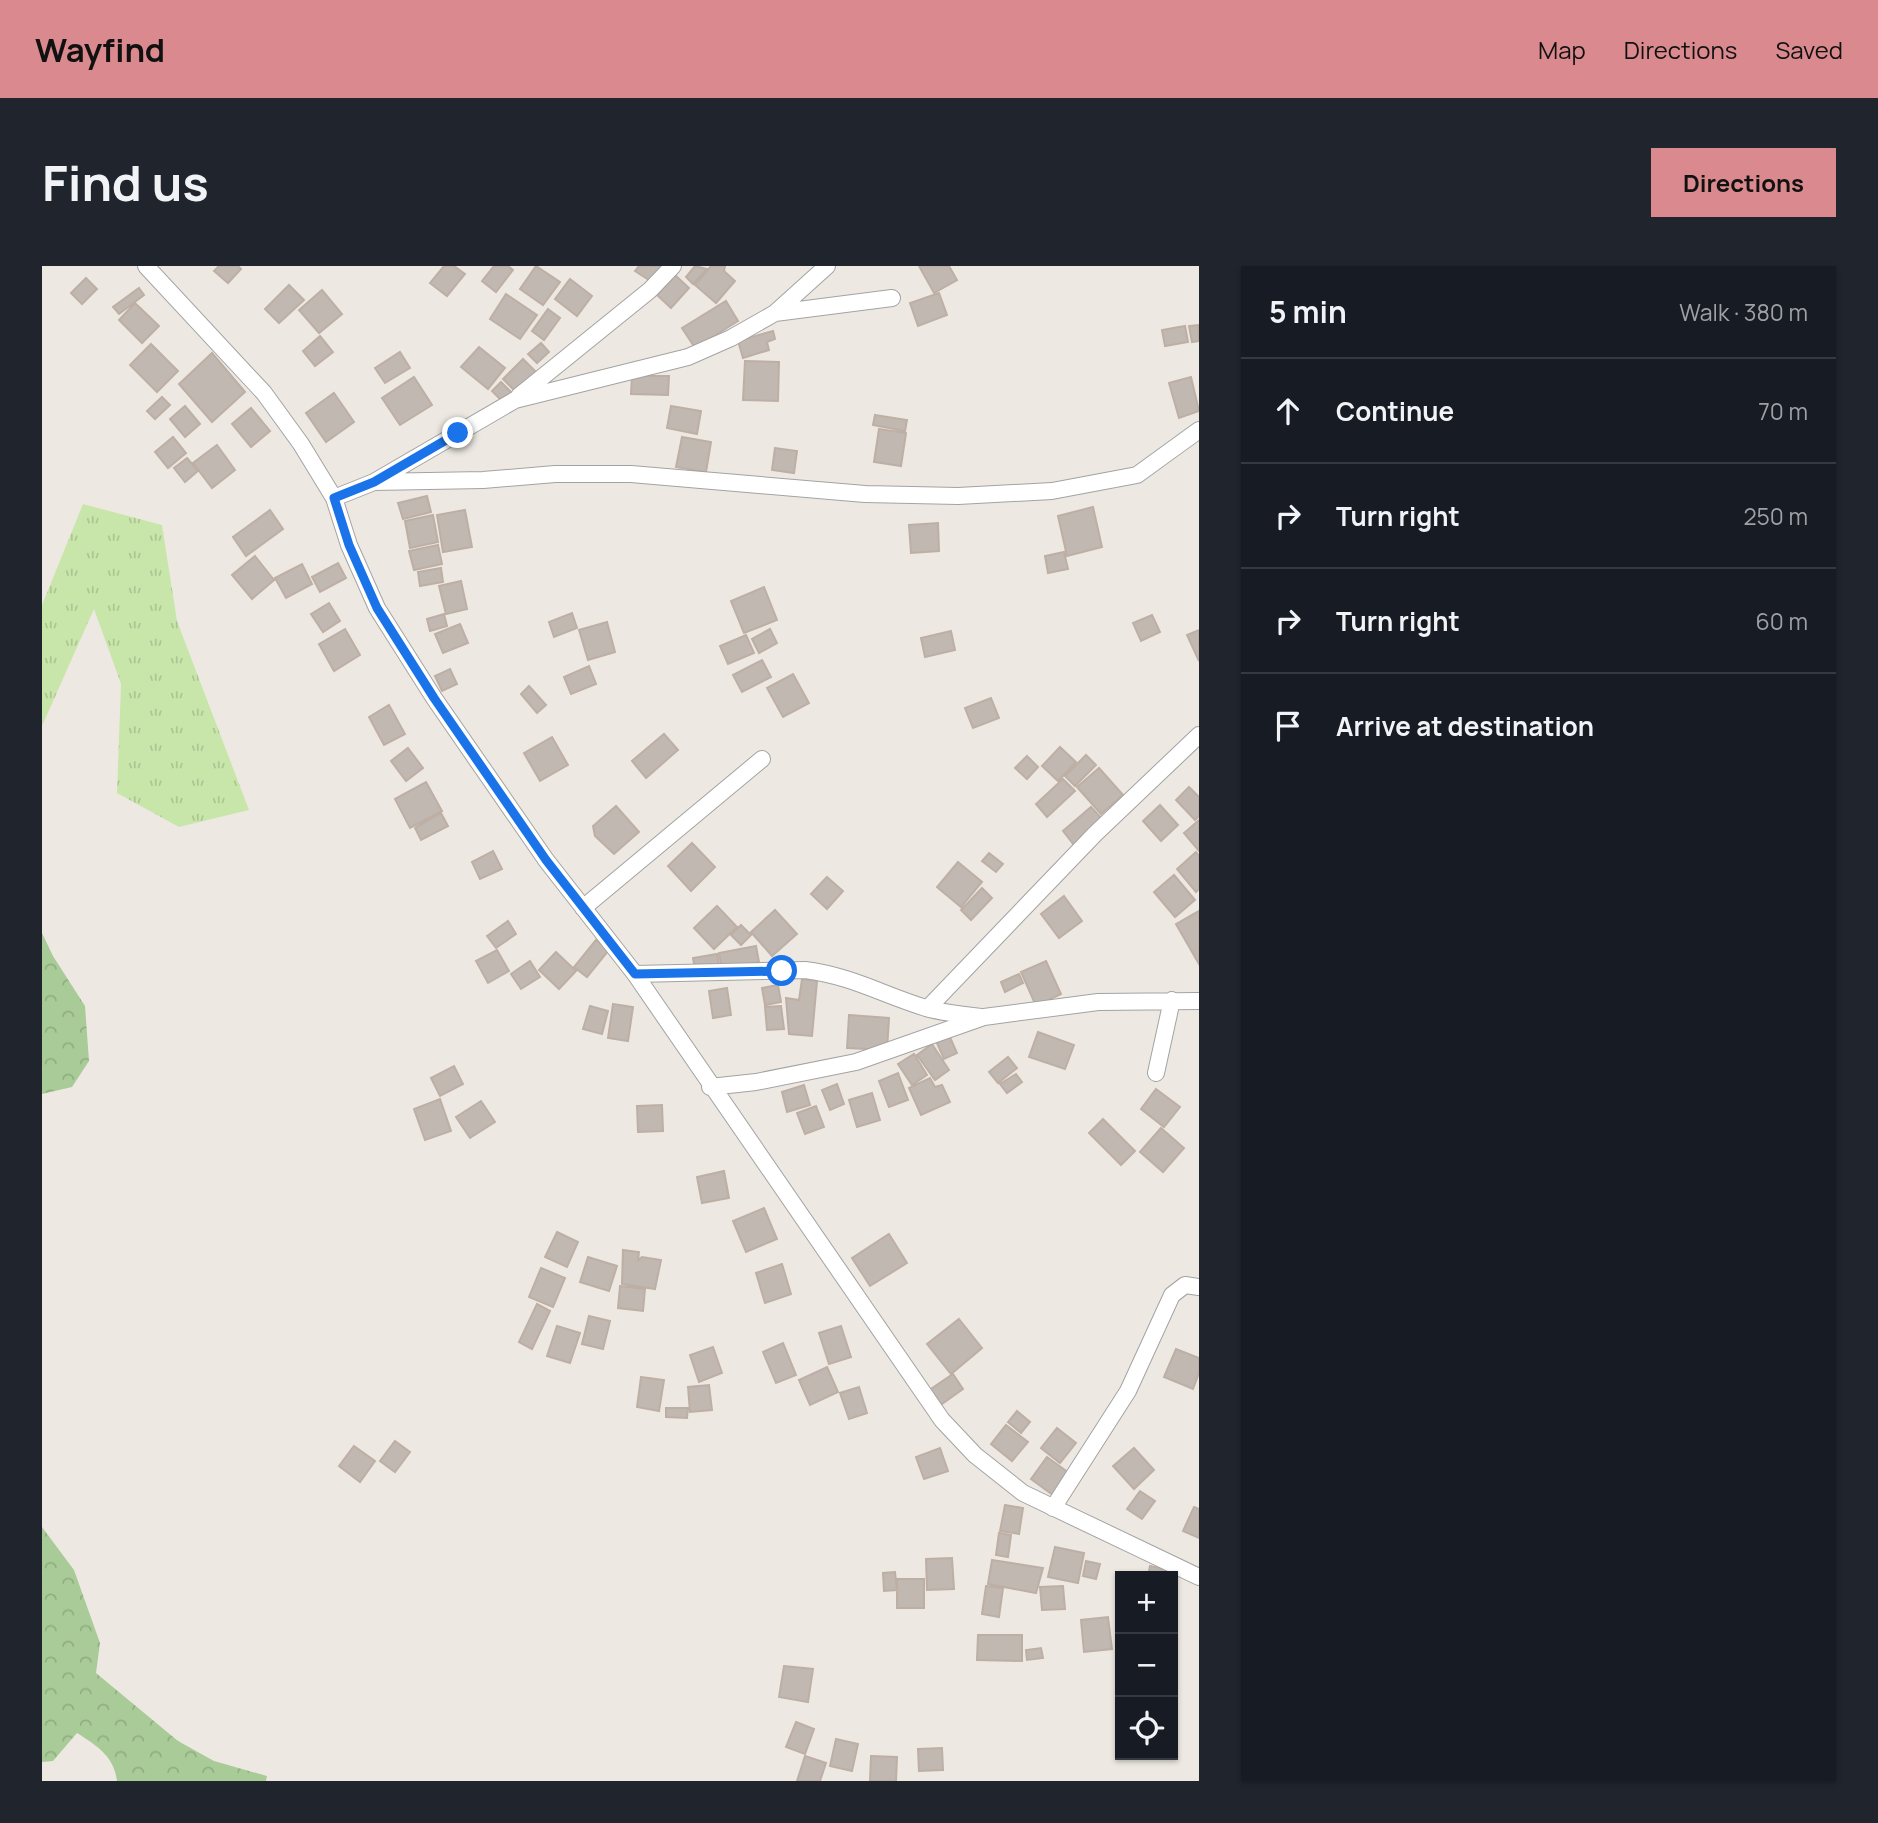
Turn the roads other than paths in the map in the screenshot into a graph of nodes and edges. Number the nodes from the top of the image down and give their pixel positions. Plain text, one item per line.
1 (146, 266) edge
2 (673, 266) edge
3 (827, 266) edge
4 (892, 298) dead end
5 (775, 313) junction
6 (515, 400) junction
7 (1199, 430) edge
8 (374, 482) junction
9 (334, 498) junction
10 (1199, 736) edge
11 (762, 759) dead end
12 (583, 908) junction
13 (635, 974) junction
14 (1172, 1000) junction
15 (1199, 1001) edge
16 (928, 1008) junction
17 (984, 1017) junction
18 (1156, 1073) dead end
19 (710, 1087) junction
20 (1199, 1287) edge
21 (1053, 1508) junction
22 (1199, 1577) edge

1 - 9 street
2 - 6 street
3 - 5 street
4 - 5 street
5 - 6 street
6 - 8 street
7 - 8 street
8 - 9 street
9 - 12 street
10 - 16 street
11 - 12 street
12 - 13 street
13 - 16 street
13 - 19 street
14 - 15 street
14 - 17 street
14 - 18 street
16 - 17 street
17 - 19 street
19 - 21 street
20 - 21 street
21 - 22 street

